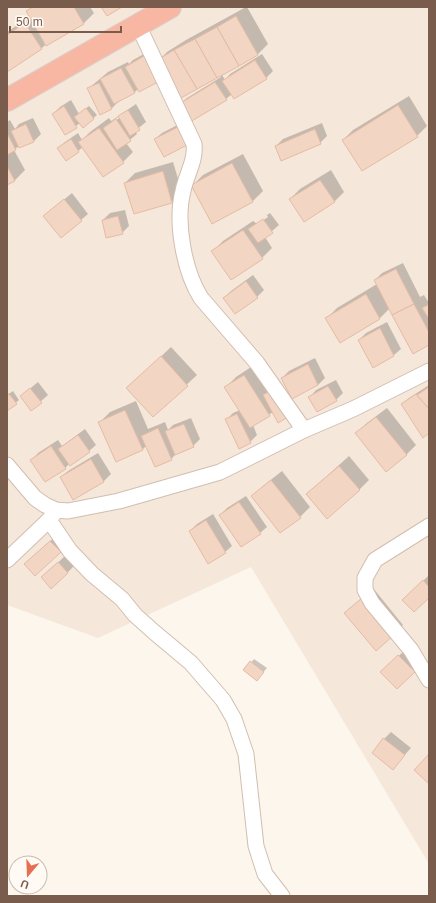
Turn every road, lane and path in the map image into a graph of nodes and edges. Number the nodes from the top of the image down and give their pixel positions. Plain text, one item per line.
1 (170, 7) edge
2 (138, 25) junction
3 (7, 100) edge
4 (429, 371) edge
5 (304, 430) junction
6 (7, 465) edge
7 (52, 515) junction
8 (429, 526) edge
9 (7, 560) edge
10 (429, 680) edge
11 (282, 896) edge

1 - 2 highway
2 - 3 highway
2 - 5 street
4 - 5 street
5 - 7 street
6 - 7 street
7 - 9 street
7 - 11 street
8 - 10 street

